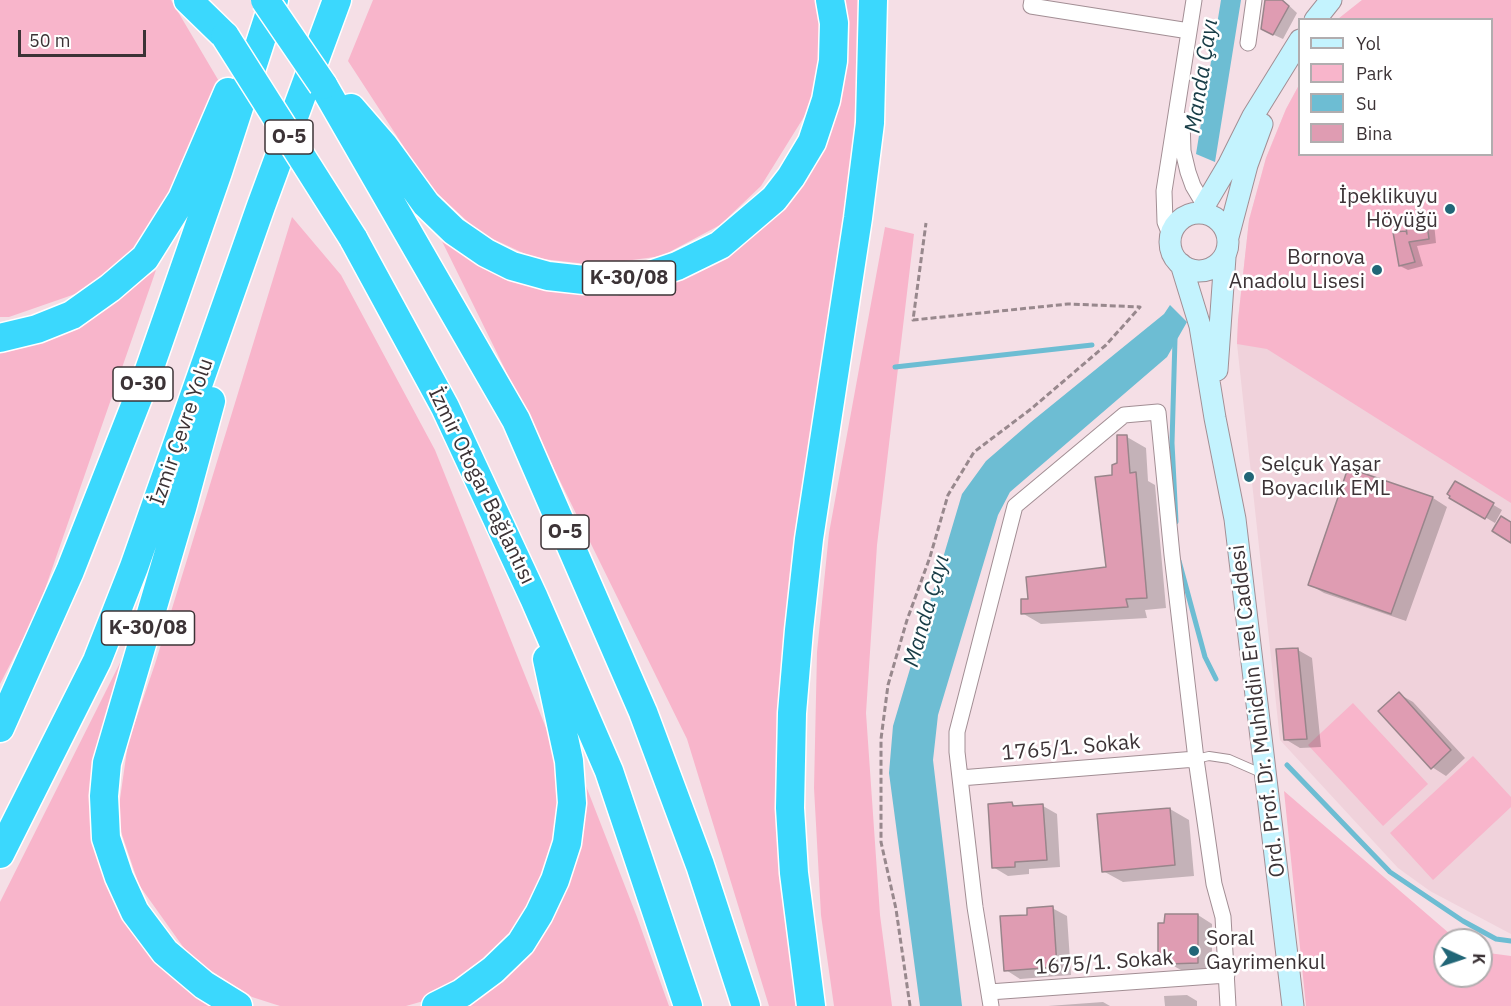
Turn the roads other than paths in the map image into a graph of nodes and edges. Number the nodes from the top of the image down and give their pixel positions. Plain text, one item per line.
1 (188, 0) edge
2 (202, 0) edge
3 (265, 0) edge
4 (274, 0) edge
5 (337, 0) edge
6 (350, 0) edge
7 (830, 0) edge
8 (873, 0) edge
9 (891, 0) edge
10 (1194, 0) edge
11 (1254, 0) edge
12 (1331, 0) edge
13 (1032, 3) edge
14 (1317, 18) edge
15 (1189, 31) junction
16 (264, 32) junction
17 (225, 36) junction
18 (1298, 42) edge
19 (1248, 43) dead end
20 (1285, 61) junction
21 (323, 85) junction
22 (1181, 87) junction
23 (295, 114) junction
24 (870, 123) junction
25 (261, 206) junction
26 (1204, 210) junction
27 (1171, 237) junction
28 (1227, 247) junction
29 (1181, 264) junction
30 (0, 338) edge
31 (1215, 418) junction
32 (534, 598) junction
33 (0, 728) edge
34 (1197, 759) junction
35 (1265, 775) junction
36 (960, 778) junction
37 (0, 854) edge
38 (1227, 975) junction
39 (990, 999) edge
40 (238, 1006) edge
41 (436, 1006) edge
42 (688, 1006) edge
43 (746, 1006) edge
44 (811, 1006) edge
45 (1228, 1006) edge
46 (1293, 1006) edge

1 - 17 highway
2 - 17 highway, İzmir Otogar Bağlantısı / O-5
3 - 21 highway, O-5, bridge
4 - 16 highway, O-30
5 - 23 highway, İzmir Çevre Yolu / O-30
6 - 23 highway
7 - 21 highway, K-30/08
8 - 24 highway
9 - 24 highway
10 - 15 street
11 - 19 street
12 - 14 main road
13 - 15 street
15 - 22 street
16 - 30 highway
16 - 33 highway, O-30
17 - 32 highway, İzmir Otogar Bağlantısı / O-5, bridge
18 - 20 main road, Ord. Prof. Dr. Muhiddin Erel Caddesi
20 - 26 main road, Ord. Prof. Dr. Muhiddin Erel Caddesi
20 - 28 main road, Ord. Prof. Dr. Muhiddin Erel Caddesi
21 - 43 highway, O-5
22 - 26 street
22 - 27 street
23 - 25 highway, İzmir Çevre Yolu / O-30
24 - 44 highway
25 - 37 highway, İzmir Çevre Yolu / O-30
25 - 40 highway, K-30/08
26 - 27 main road
26 - 28 main road
27 - 29 main road
28 - 29 main road
28 - 31 main road, Ord. Prof. Dr. Muhiddin Erel Caddesi
29 - 31 main road, Ord. Prof. Dr. Muhiddin Erel Caddesi
31 - 35 main road, Ord. Prof. Dr. Muhiddin Erel Caddesi
32 - 41 highway
32 - 42 highway, İzmir Otogar Bağlantısı / O-5
34 - 35 lane
34 - 36 street, 1765/1. Sokak
34 - 36 street
34 - 38 street
35 - 46 main road, Ord. Prof. Dr. Muhiddin Erel Caddesi
36 - 39 street
38 - 39 street, 1675/1. Sokak
38 - 45 street

